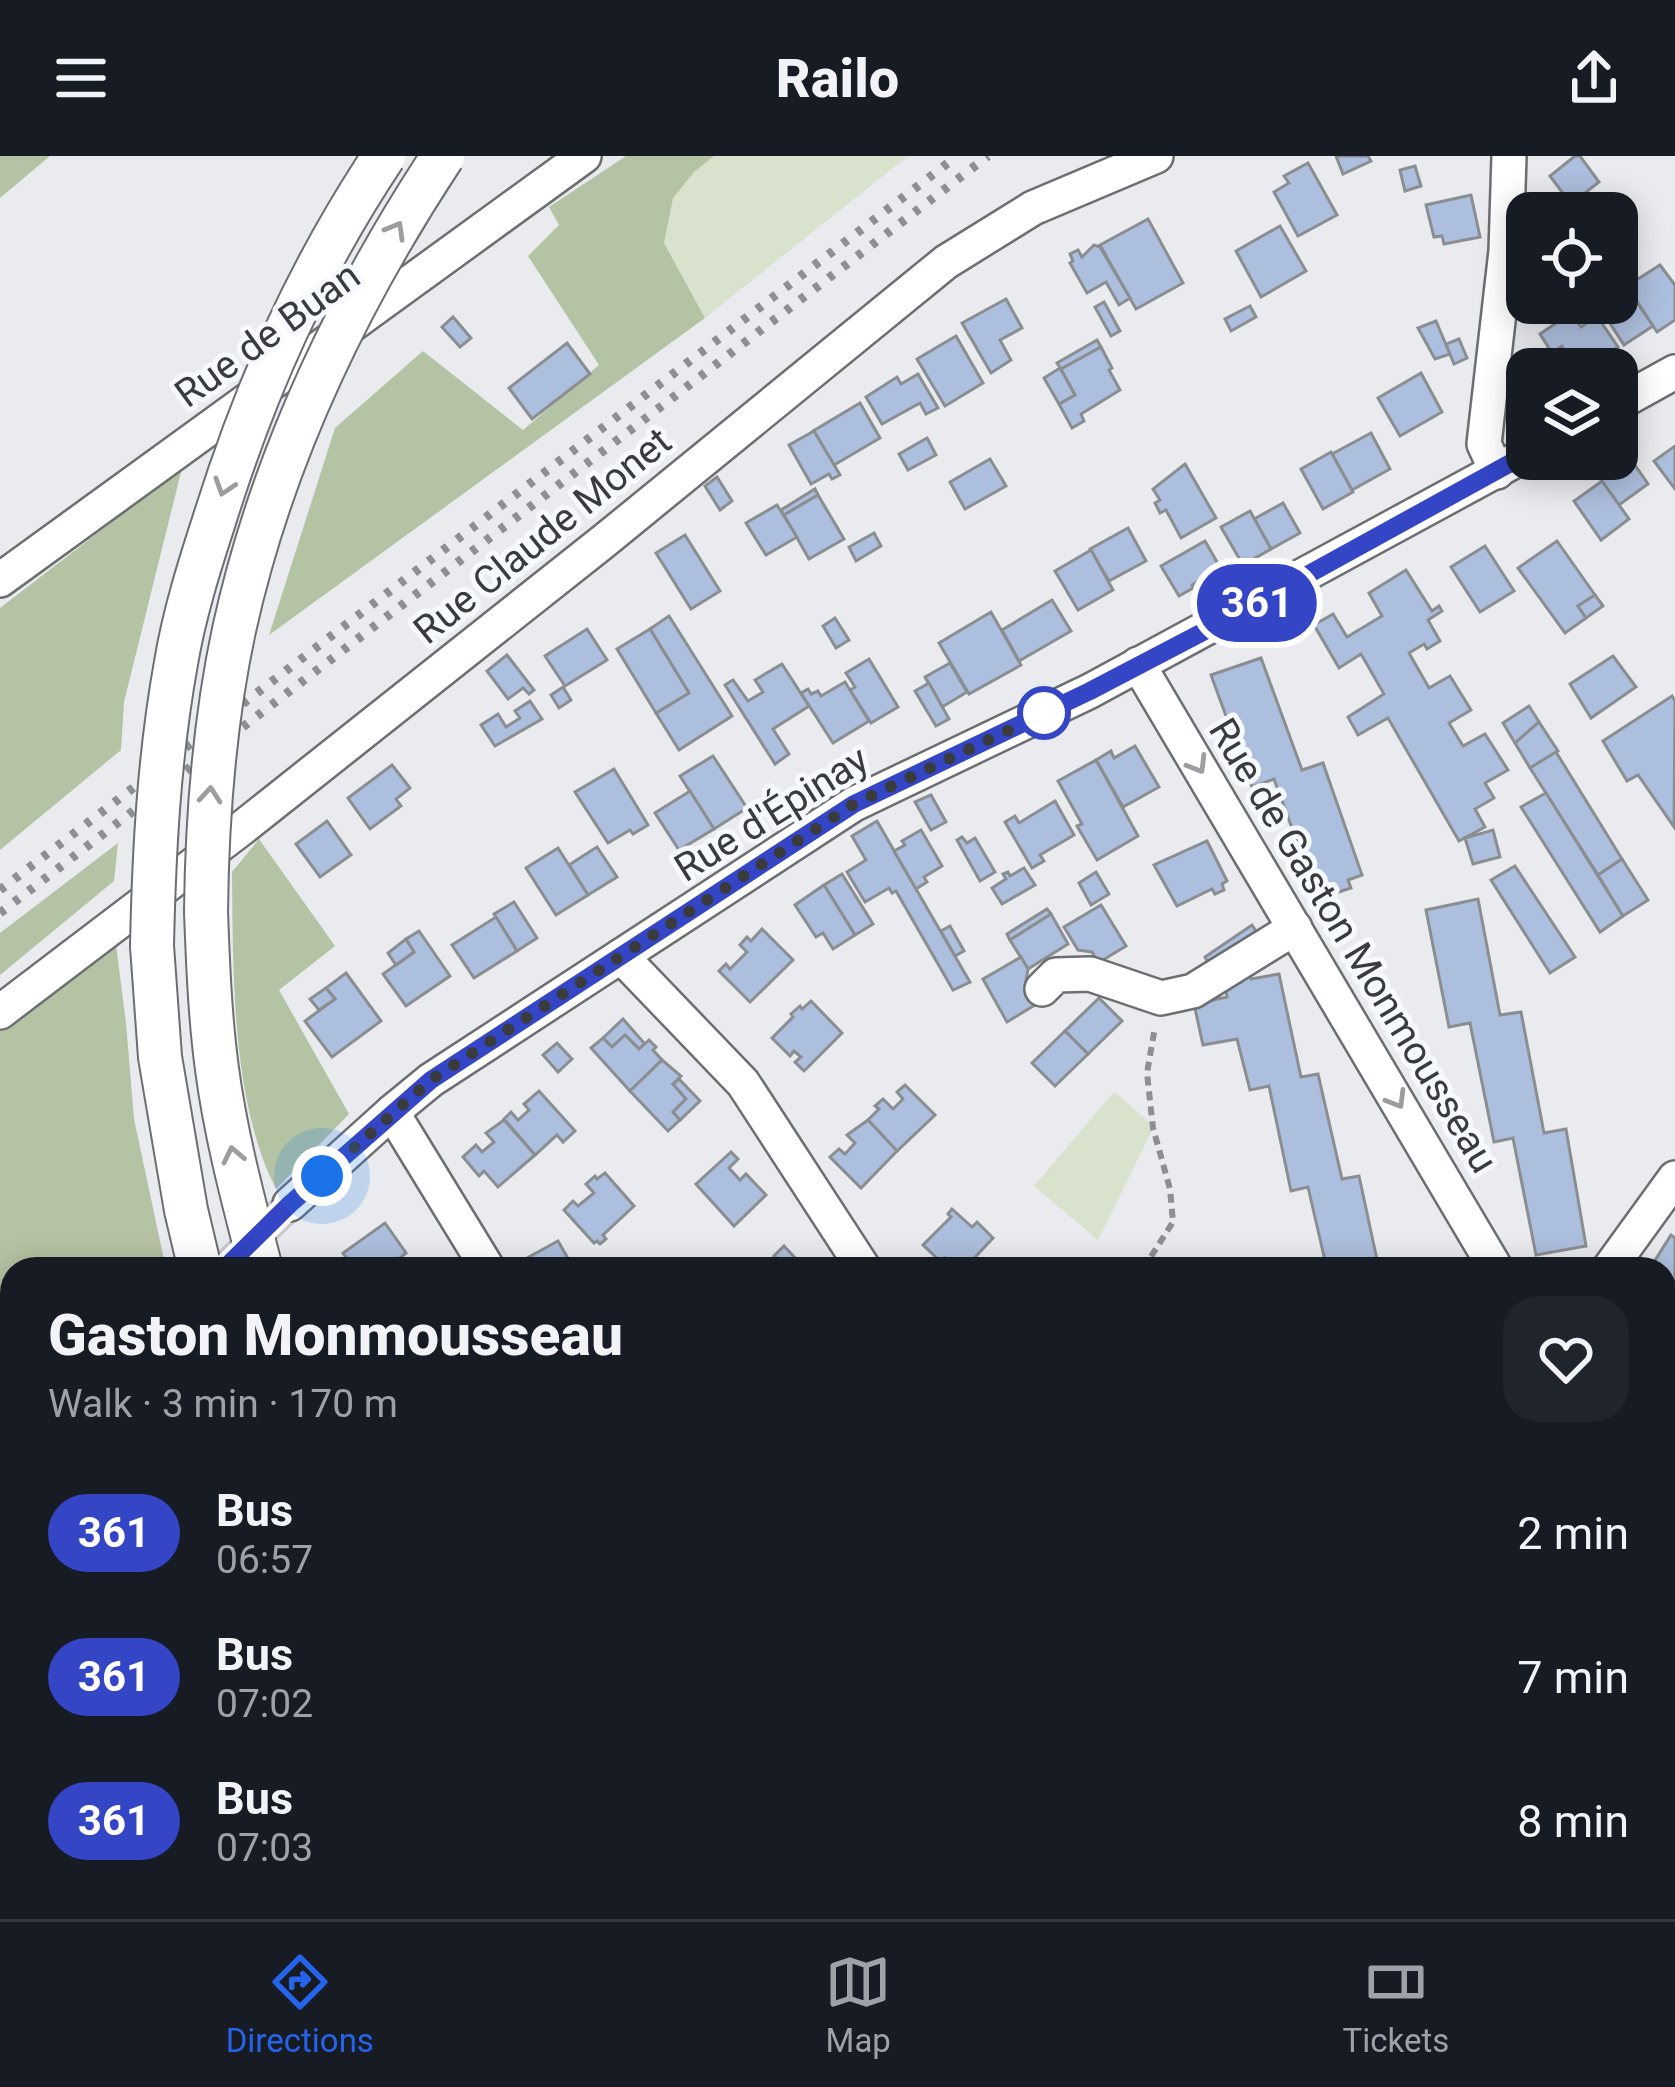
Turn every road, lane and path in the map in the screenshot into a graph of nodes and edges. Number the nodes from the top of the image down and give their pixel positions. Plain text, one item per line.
1 (384, 156) edge
2 (443, 156) edge
3 (584, 156) edge
4 (1156, 156) edge
5 (1509, 156) edge
6 (1675, 373) edge
7 (1638, 393) edge
8 (1506, 467) edge
9 (1497, 472) junction
10 (0, 580) edge
11 (1138, 664) junction
12 (1295, 928) junction
13 (621, 956) junction
14 (1042, 989) dead end
15 (1160, 998) junction
16 (0, 1012) edge
17 (392, 1112) junction
18 (1675, 1178) edge
19 (290, 1204) tunnel mouth
20 (197, 1257) edge
21 (258, 1257) edge
22 (481, 1257) edge
23 (856, 1257) edge
24 (1151, 1257) edge
25 (1489, 1257) edge
26 (1618, 1257) edge

1 -> 20 main road, bridge
21 -> 2 main road, bridge
3 - 10 street, Rue de Buan
4 - 16 street, Rue Claude Monet
5 - 9 street
6 - 7 street
8 - 9 street, Rue d'Épinay
9 - 11 street, Rue d'Épinay
11 -> 12 street, Rue de Gaston Monmousseau
11 - 13 street, Rue d'Épinay
12 - 15 street
12 -> 25 street, Rue de Gaston Monmousseau
13 - 17 street, Rue d'Épinay
13 - 23 street
14 - 15 street
15 - 24 path
17 - 19 street, Rue d'Épinay
17 - 22 street
18 - 26 street

